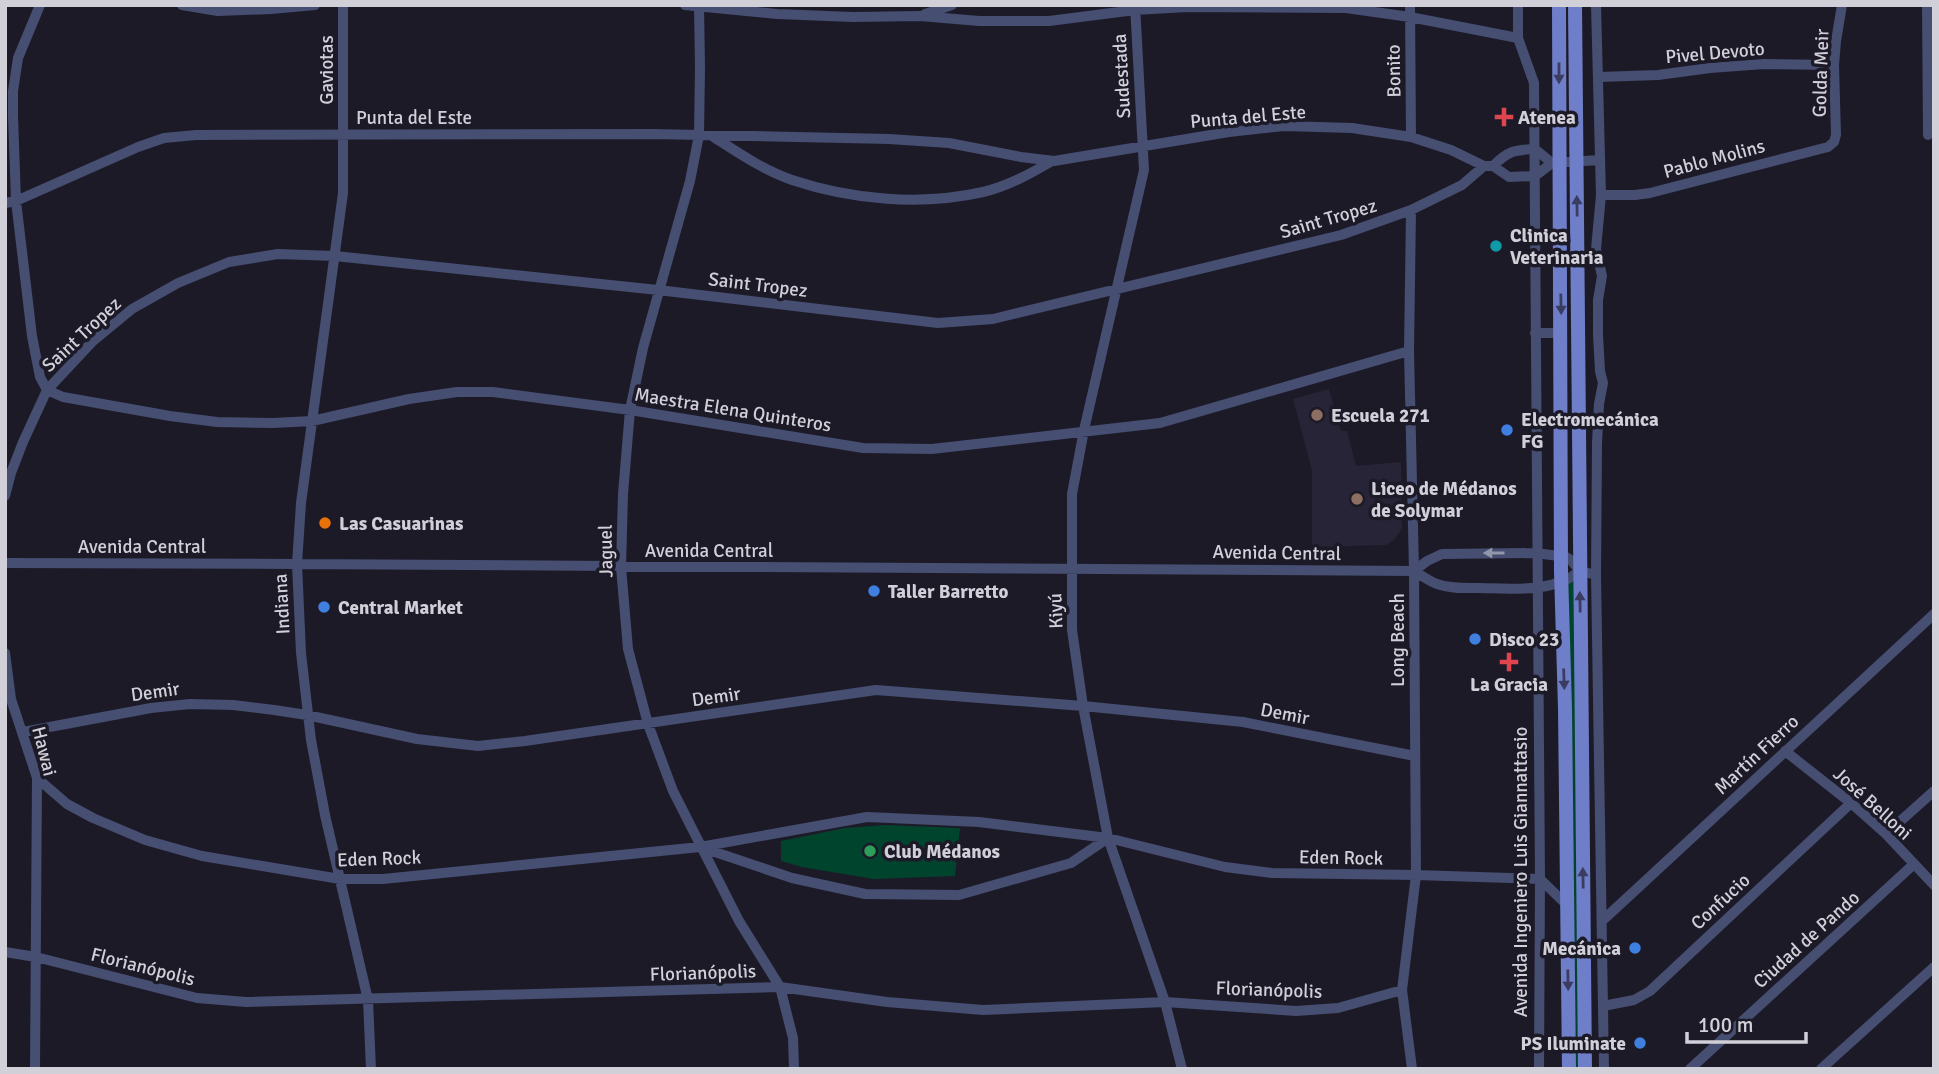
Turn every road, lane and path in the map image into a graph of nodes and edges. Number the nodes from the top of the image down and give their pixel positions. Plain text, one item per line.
1 (40, 5) edge
2 (182, 5) edge
3 (315, 5) edge
4 (343, 5) edge
5 (685, 5) edge
6 (953, 5) edge
7 (1410, 5) edge
8 (1518, 5) edge
9 (1559, 5) edge
10 (1575, 5) edge
11 (1596, 5) edge
12 (1842, 5) edge
13 (1927, 5) edge
14 (699, 6) edge
15 (1346, 7) edge
16 (1135, 8) edge
17 (920, 16) junction
18 (1410, 17) junction
19 (1518, 38) junction
20 (1834, 65) junction
21 (1599, 76) junction
22 (344, 134) junction
23 (704, 134) junction
24 (1928, 135) dead end
25 (1411, 137) junction
26 (1834, 142) joint
27 (1143, 145) junction
28 (1535, 149) junction
29 (1600, 160) junction
30 (1054, 161) junction
31 (1576, 162) junction
32 (1556, 163) junction
33 (1489, 166) junction
34 (1535, 176) junction
35 (1601, 195) junction
36 (11, 202) edge
37 (1411, 210) junction
38 (335, 256) junction
39 (659, 290) junction
40 (1117, 290) junction
41 (1535, 333) junction
42 (1561, 333) junction
43 (1409, 351) junction
44 (47, 390) junction
45 (630, 410) junction
46 (312, 421) junction
47 (1084, 430) junction
48 (5, 496) edge
49 (1536, 553) junction
50 (1561, 556) junction
51 (5, 564) edge
52 (297, 564) junction
53 (621, 567) junction
54 (1071, 568) junction
55 (1414, 571) junction
56 (1580, 571) junction
57 (1595, 575) junction
58 (1561, 581) junction
59 (1537, 588) junction
60 (1934, 614) edge
61 (5, 653) edge
62 (1083, 706) junction
63 (307, 715) junction
64 (648, 724) junction
65 (23, 732) junction
66 (1784, 751) junction
67 (1415, 756) junction
68 (37, 778) junction
69 (1934, 791) edge
70 (1851, 803) junction
71 (1886, 834) junction
72 (1108, 838) junction
73 (700, 847) junction
74 (1914, 864) junction
75 (1416, 875) junction
76 (340, 879) junction
77 (1540, 879) junction
78 (1934, 885) edge
79 (1567, 905) junction
80 (1584, 916) junction
81 (1602, 921) junction
82 (5, 952) edge
83 (36, 957) junction
84 (1934, 967) edge
85 (780, 987) junction
86 (1402, 990) junction
87 (368, 1000) junction
88 (1165, 1002) junction
89 (1603, 1006) junction
90 (35, 1069) edge
91 (371, 1069) edge
92 (794, 1069) edge
93 (1182, 1069) edge
94 (1412, 1069) edge
95 (1539, 1069) edge
96 (1569, 1069) edge
97 (1585, 1069) edge
98 (1604, 1069) edge
99 (1690, 1069) edge
100 (1821, 1069) edge

1 - 36 street
2 - 3 street
4 - 22 street, Gaviotas
5 - 14 street
6 - 17 street
7 - 18 street, Bonito
8 - 19 street, Avenida Ingeniero Luis Giannattasio
9 -> 32 main road
10 - 31 main road
11 - 21 street
12 - 20 street, Golda Meir
13 - 24 street
14 - 17 street
14 - 23 street, Jaguel
15 - 16 street
15 - 18 street
16 - 17 street
16 - 27 street, Sudestada
18 - 19 street
18 - 25 street, Bonito
19 - 28 street, Avenida Ingeniero Luis Giannattasio
20 - 21 street, Pivel Devoto
20 - 26 street, Golda Meir
21 - 29 street
22 - 23 street, Punta del Este
22 - 36 street, Punta del Este
22 - 38 street, Indiana
23 - 30 street, Punta del Este
23 - 30 street, Punta del Este
23 - 39 street, Jaguel
25 - 27 street, Punta del Este
25 - 33 street, Punta del Este
26 - 35 street, Pablo Molins
27 - 30 street, Punta del Este
27 - 40 street, Kiyú
28 - 32 street
28 - 33 street, Saint Tropez
28 - 34 street, Avenida Ingeniero Luis Giannattasio
29 - 31 street
29 - 35 street
31 - 32 street
56 -> 31 main road
32 - 34 street
32 -> 42 main road
33 - 34 street, Punta del Este
33 - 37 street, Saint Tropez
34 - 41 street, Avenida Ingeniero Luis Giannattasio
35 - 57 street
36 - 44 street
37 - 40 street, Saint Tropez
37 - 43 street, Long Beach
38 - 39 street, Saint Tropez
38 - 44 street, Saint Tropez
38 - 46 street, Indiana
39 - 40 street, Saint Tropez
39 - 45 street, Jaguel
40 - 47 street, Kiyú
41 - 42 street
41 - 49 street, Avenida Ingeniero Luis Giannattasio
42 - 50 main road
43 - 47 street, Maestra Elena Quinteros
43 - 55 street, Long Beach
44 - 46 street, Maestra Elena Quinteros
44 - 48 street
45 - 46 street, Maestra Elena Quinteros
45 - 47 street, Maestra Elena Quinteros
45 - 53 street, Jaguel
46 - 52 street, Indiana
47 - 54 street, Kiyú
49 - 50 street
49 -> 55 street
49 - 59 street, Avenida Ingeniero Luis Giannattasio
50 - 56 street
50 - 58 main road
51 - 52 street, Avenida Central
52 - 53 street, Avenida Central
52 - 63 street, Indiana
53 - 54 street, Avenida Central
53 - 64 street, Jaguel
54 - 55 street, Avenida Central
54 - 62 street, Kiyú
55 - 59 street, Avenida Central
55 - 67 street, Long Beach
56 - 57 street
56 - 58 street, Avenida Central
80 -> 56 main road
57 - 81 street
58 - 59 street, Avenida Central
58 -> 79 main road
59 - 77 street, Avenida Ingeniero Luis Giannattasio
60 - 66 street, Martín Fierro
61 - 65 street, Hawai
62 - 64 street, Demir
62 - 67 street, Demir
62 - 72 street, Kiyú
63 - 64 street, Demir
63 - 65 street, Demir
63 - 76 street, Indiana
64 - 73 street, Jaguel
65 - 68 street, Hawai
66 - 70 street, José Belloni
66 - 81 street, Martín Fierro
67 - 75 street, Long Beach
68 - 76 street, Eden Rock
68 - 83 street, Hawai
69 - 71 street
70 - 71 street, José Belloni
70 - 89 street, Confucio
71 - 74 street, José Belloni
72 - 73 street, Eden Rock
72 - 73 street, Eden Rock
72 - 75 street, Eden Rock
72 - 88 street, Kiyú
73 - 76 street, Eden Rock
73 - 85 street, Jaguel
74 - 78 street, José Belloni
74 - 99 street, Ciudad de Pando
75 - 77 street, Eden Rock
75 - 86 street, Long Beach
76 - 87 street, Indiana
77 - 79 street
77 - 95 street, Avenida Ingeniero Luis Giannattasio
79 -> 96 main road
80 - 81 street
80 - 97 main road
81 - 89 street
82 - 83 street, Florianópolis
83 - 87 street, Florianópolis
83 - 90 street, Hawai
84 - 100 street
85 - 87 street, Florianópolis
85 - 88 street, Florianópolis
85 - 92 street, Jaguel
86 - 88 street, Florianópolis
86 - 94 street, Long Beach
87 - 91 street, Indiana
88 - 93 street, Kiyú
89 - 98 street

